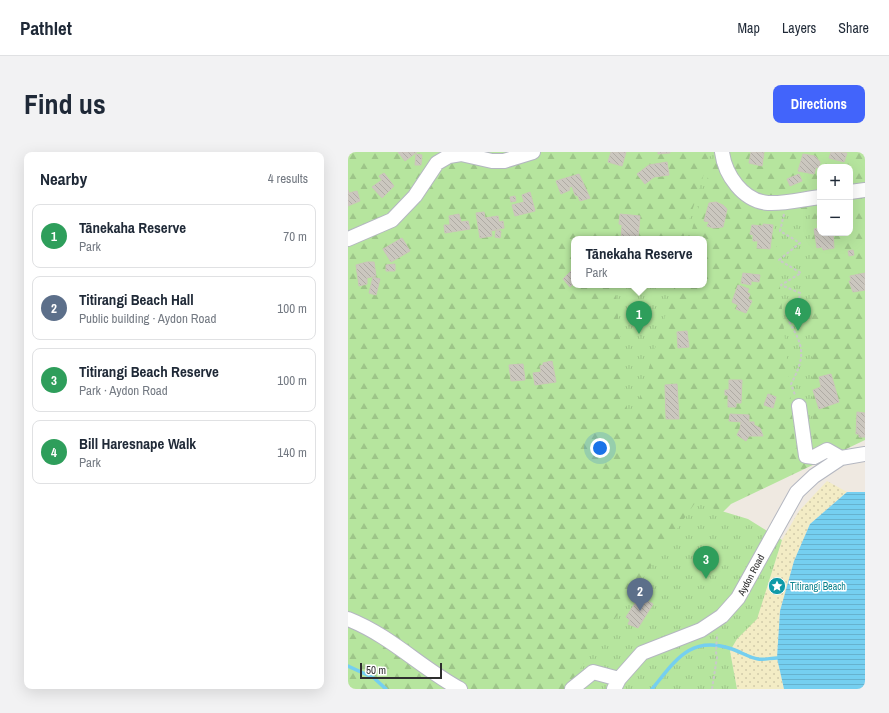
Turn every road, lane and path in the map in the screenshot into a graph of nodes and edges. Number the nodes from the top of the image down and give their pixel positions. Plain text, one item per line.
1 (533, 152) edge
2 (722, 152) edge
3 (865, 190) edge
4 (853, 192) edge
5 (817, 196) edge
6 (782, 202) junction
7 (348, 239) edge
8 (799, 406) joint
9 (865, 454) edge
10 (841, 458) junction
11 (348, 618) edge
12 (717, 642) dead end
13 (616, 684) edge
14 (460, 689) edge
15 (572, 689) edge
16 (712, 689) edge

1 - 7 street
2 - 6 street
3 - 4 street
5 - 6 street
6 - 8 path
8 - 10 street
9 - 10 street, Aydon Road
10 - 13 street, Aydon Road
11 - 14 street
12 - 16 path
13 - 15 street, Aydon Road

